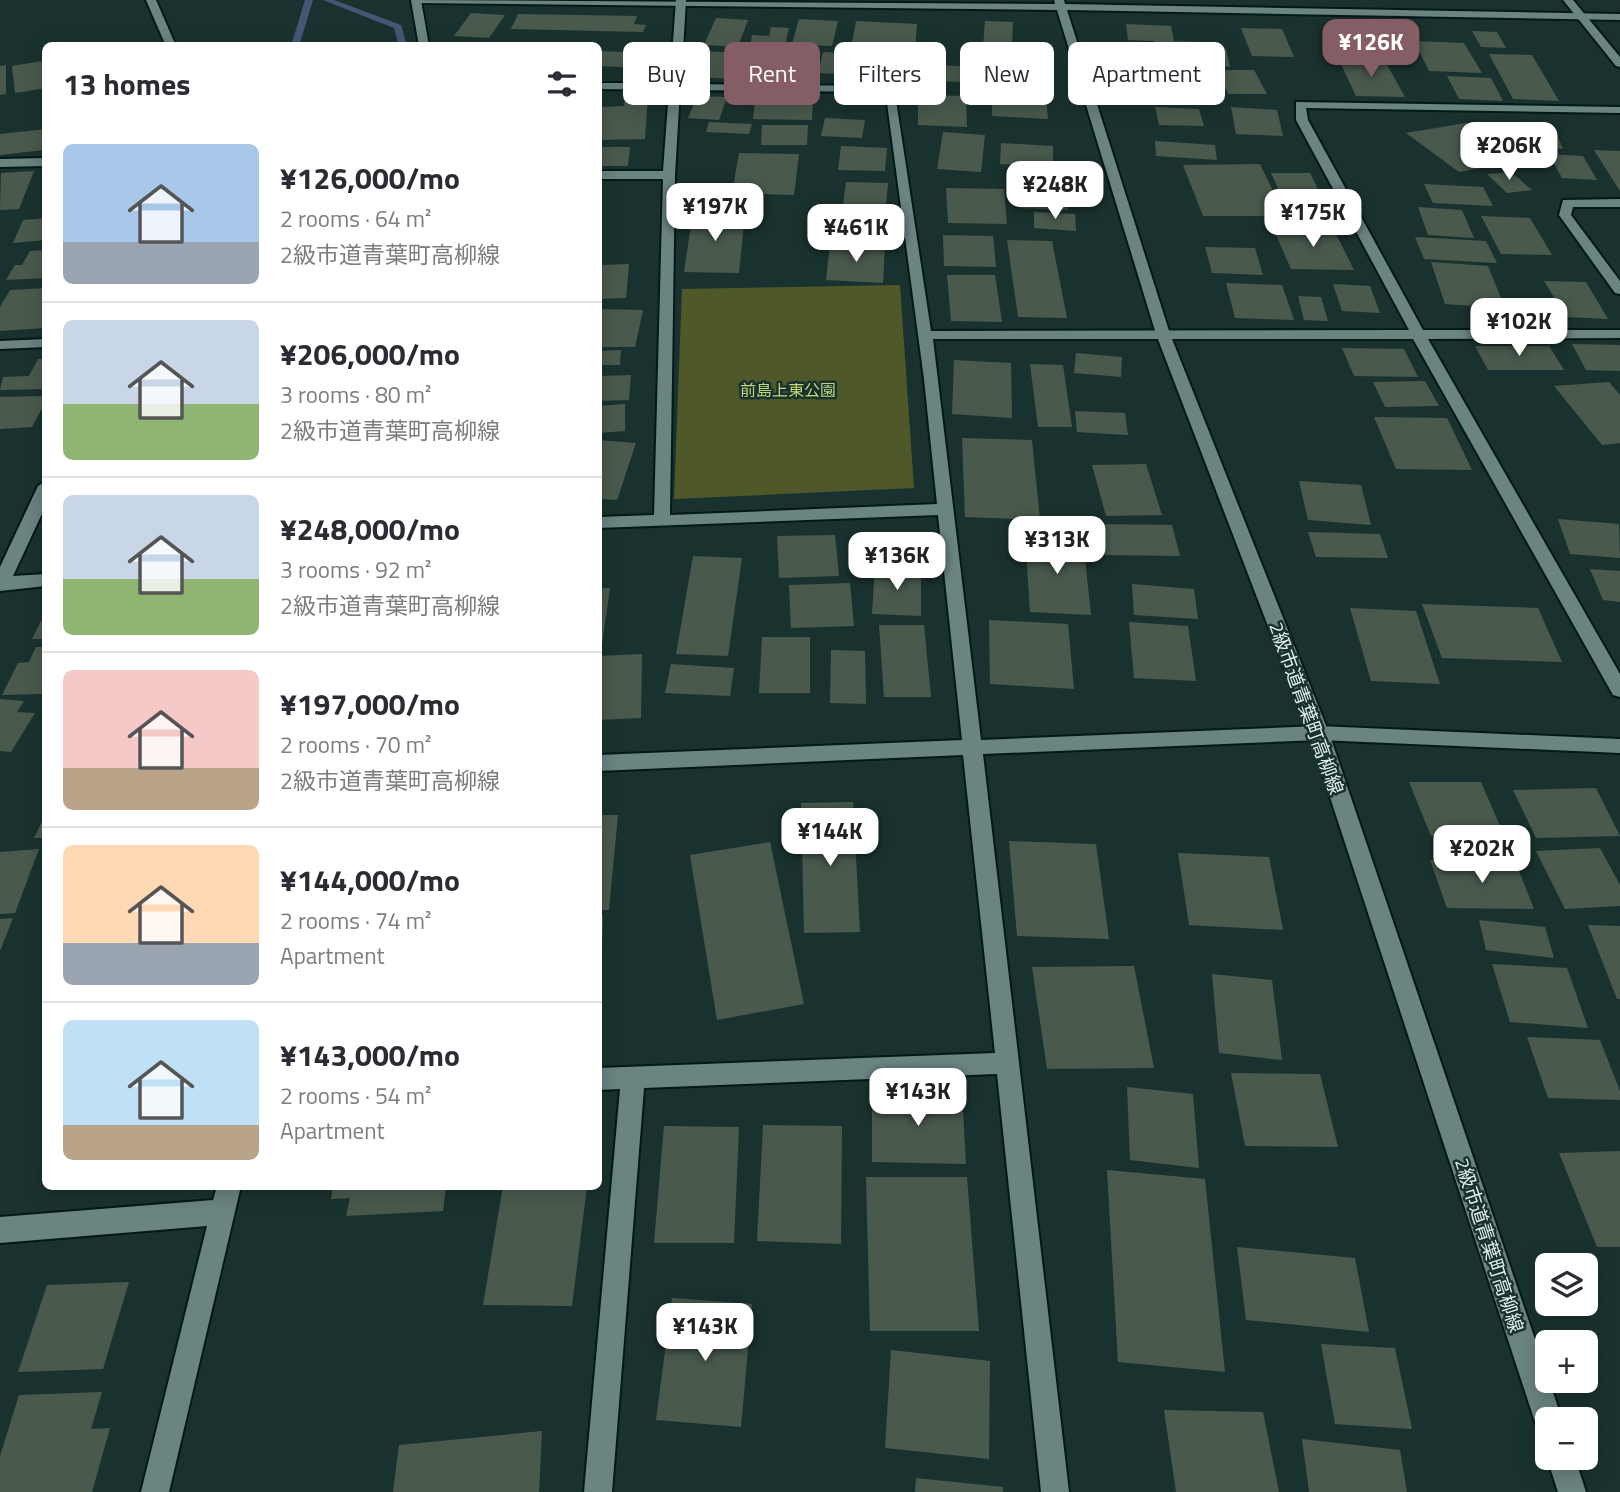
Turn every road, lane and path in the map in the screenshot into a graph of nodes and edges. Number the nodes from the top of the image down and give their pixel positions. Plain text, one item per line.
1 (151, 0) edge
2 (416, 0) edge
3 (1568, 0) edge
4 (681, 1) edge
5 (1060, 3) edge
6 (1583, 17) junction
7 (1620, 17) edge
8 (170, 42) edge
9 (423, 42) edge
10 (679, 42) edge
11 (1620, 64) edge
12 (602, 86) edge
13 (623, 87) edge
14 (710, 88) edge
15 (675, 105) edge
16 (1620, 110) edge
17 (42, 162) edge
18 (0, 163) edge
19 (602, 175) edge
20 (669, 175) junction
21 (1620, 203) edge
22 (1620, 290) edge
23 (1163, 334) junction
24 (1620, 334) edge
25 (926, 335) junction
26 (1419, 335) junction
27 (42, 343) edge
28 (0, 345) edge
29 (42, 495) edge
30 (946, 509) junction
31 (662, 521) junction
32 (602, 523) edge
33 (42, 580) edge
34 (0, 584) edge
35 (1620, 690) edge
36 (1319, 733) junction
37 (1620, 746) edge
38 (972, 747) junction
39 (602, 763) edge
40 (1007, 1063) junction
41 (633, 1077) junction
42 (602, 1079) edge
43 (226, 1199) edge
44 (0, 1230) edge
45 (1544, 1407) edge
46 (1565, 1470) edge
47 (155, 1492) edge
48 (598, 1492) edge
49 (1055, 1492) edge
50 (1572, 1492) edge

1 - 8 street
2 - 4 street
2 - 9 street
3 - 6 street
4 - 5 street
4 - 10 street
5 - 6 street
5 - 23 street, 2級市道青葉町高柳線
6 - 7 street
6 - 11 street
12 - 13 street
14 - 25 street
15 - 20 street
16 - 26 street
17 - 18 street
19 - 20 street
20 - 31 street
21 - 22 street
23 - 25 street
23 - 26 street
23 - 36 street, 2級市道青葉町高柳線
24 - 26 street
25 - 30 street
26 - 35 street
27 - 28 street
29 - 34 street
30 - 31 street
30 - 38 street
31 - 32 street
33 - 34 street
36 - 37 street
36 - 38 street
36 - 45 street, 2級市道青葉町高柳線
38 - 39 street
38 - 40 street
40 - 41 street
40 - 49 street
41 - 42 street
41 - 48 street
43 - 44 street
43 - 47 street
46 - 50 street

